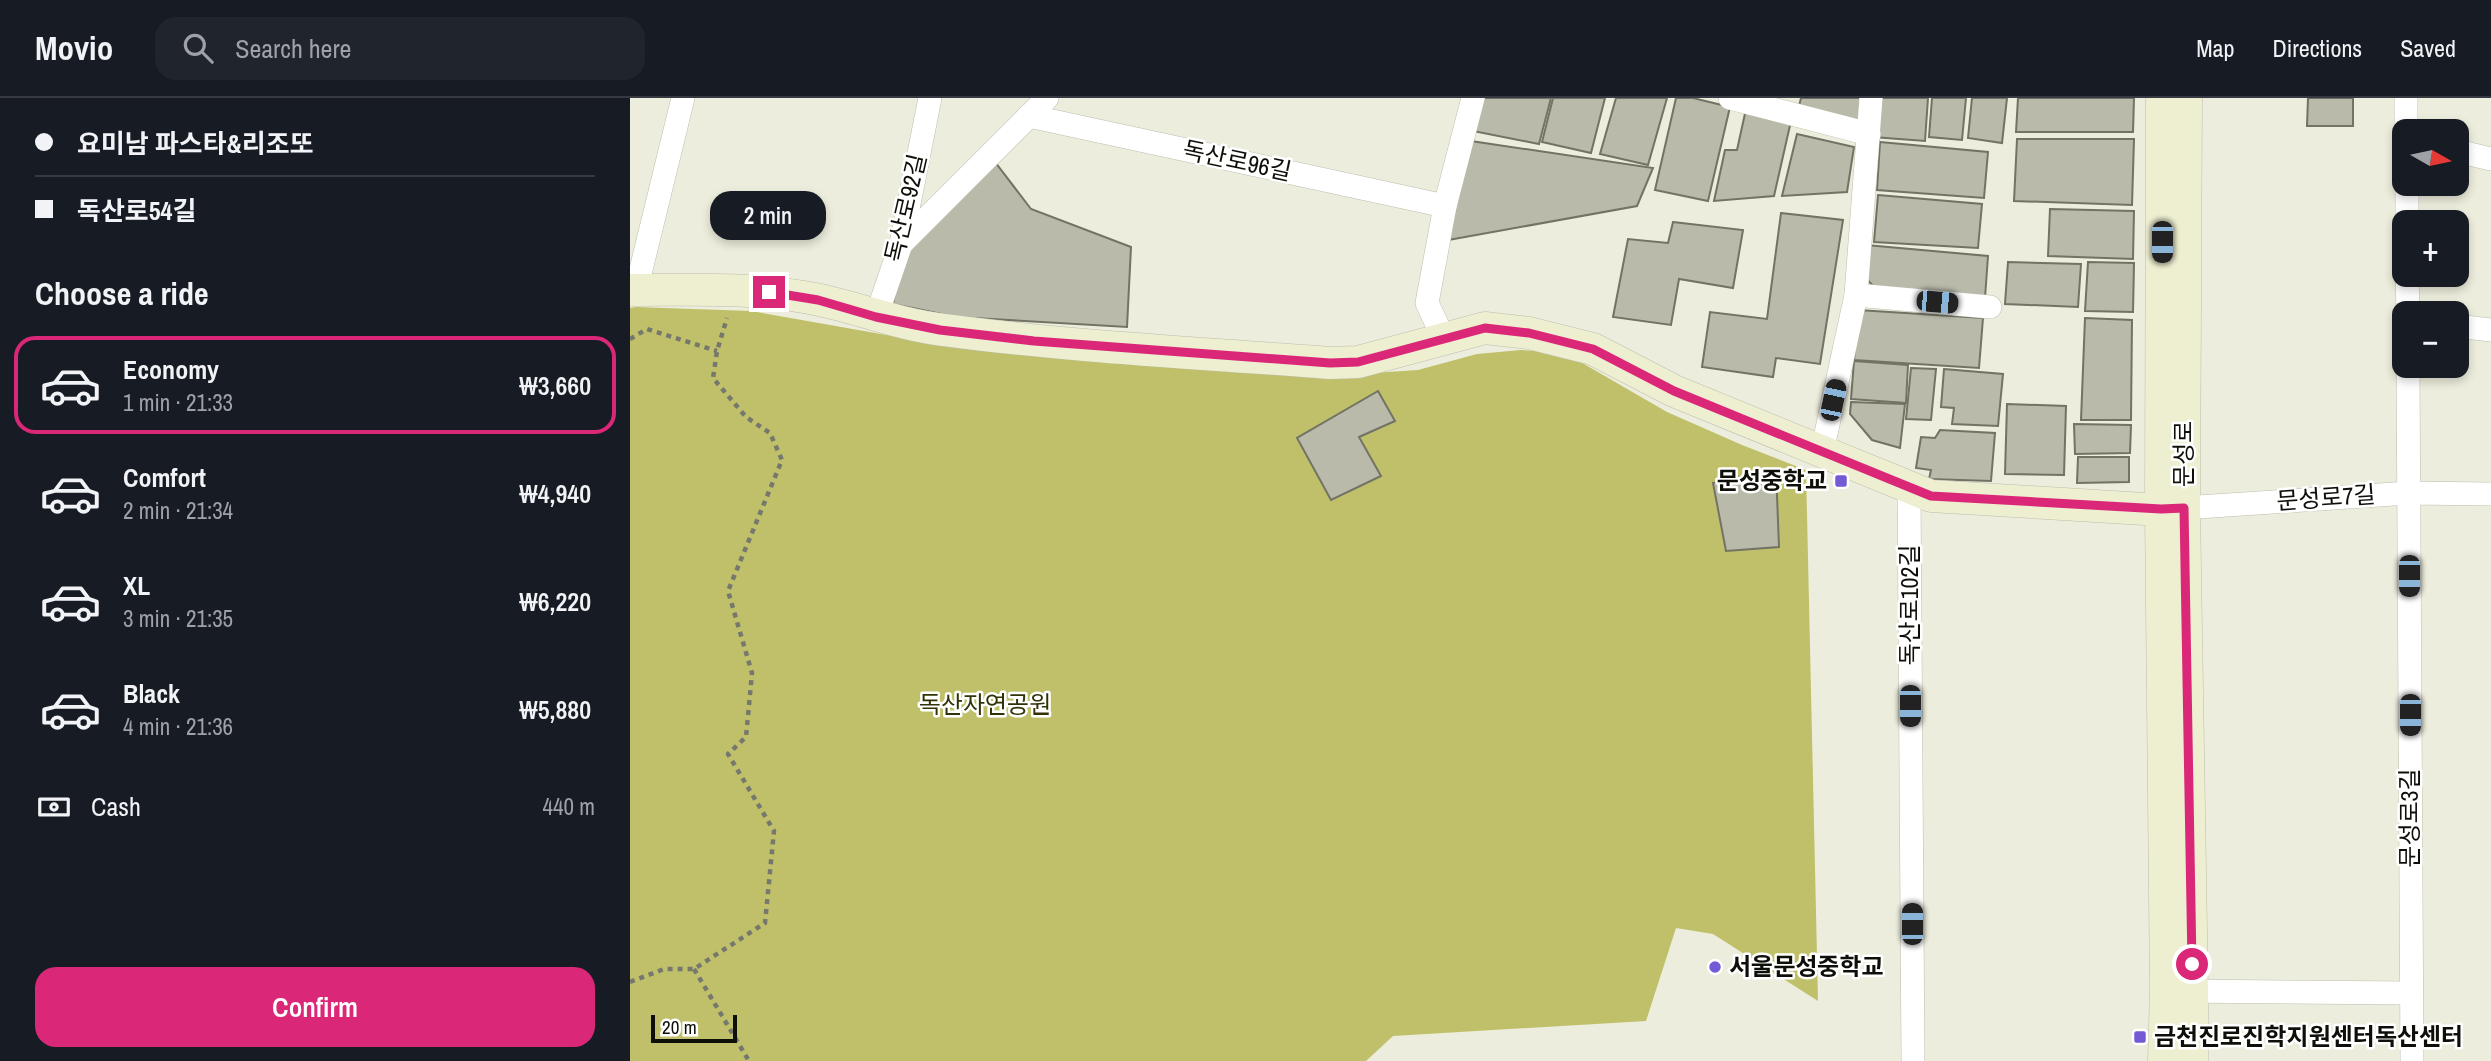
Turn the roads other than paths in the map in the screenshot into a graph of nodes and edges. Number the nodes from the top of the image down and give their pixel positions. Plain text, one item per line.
1 (683, 98) edge
2 (930, 98) edge
3 (1047, 98) edge
4 (1473, 98) edge
5 (1871, 98) edge
6 (2162, 98) edge
7 (2186, 98) edge
8 (2406, 98) edge
9 (1736, 99) edge
10 (1029, 116) junction
11 (2406, 119) edge
12 (1869, 134) junction
13 (2469, 153) edge
14 (2491, 159) edge
15 (1446, 206) junction
16 (901, 244) junction
17 (633, 290) edge
18 (1856, 295) junction
19 (1990, 307) dead end
20 (876, 317) junction
21 (2469, 327) edge
22 (2491, 330) edge
23 (1443, 337) junction
24 (2408, 378) edge
25 (1822, 452) junction
26 (1909, 487) junction
27 (2409, 493) junction
28 (2491, 494) edge
29 (2173, 509) junction
30 (2179, 991) junction
31 (2411, 993) junction
32 (1913, 1061) edge
33 (2164, 1061) edge
34 (2192, 1061) edge
35 (2412, 1061) edge

1 - 17 street
2 - 16 street, 독산로92길
3 - 10 street
4 - 15 street
5 - 12 street
6 - 29 street, 문성로
7 - 29 street, 문성로
8 - 11 street
9 - 12 street
10 - 15 street, 독산로96길
10 - 16 street
12 - 18 street
13 - 14 street
15 - 23 street
16 - 20 street, 독산로92길
17 - 20 street
18 - 19 street
18 - 25 street
20 - 23 street
21 - 22 street
23 - 25 street
24 - 27 street, 문성로3길
25 - 26 street
26 - 29 street, 문성로
26 - 32 street, 독산로102길
27 - 28 street, 문성로7길
27 - 29 street, 문성로7길
27 - 31 street, 문성로3길
29 - 30 street, 문성로
30 - 31 street
30 - 33 street, 문성로
30 - 34 street, 문성로
31 - 35 street, 문성로3길

